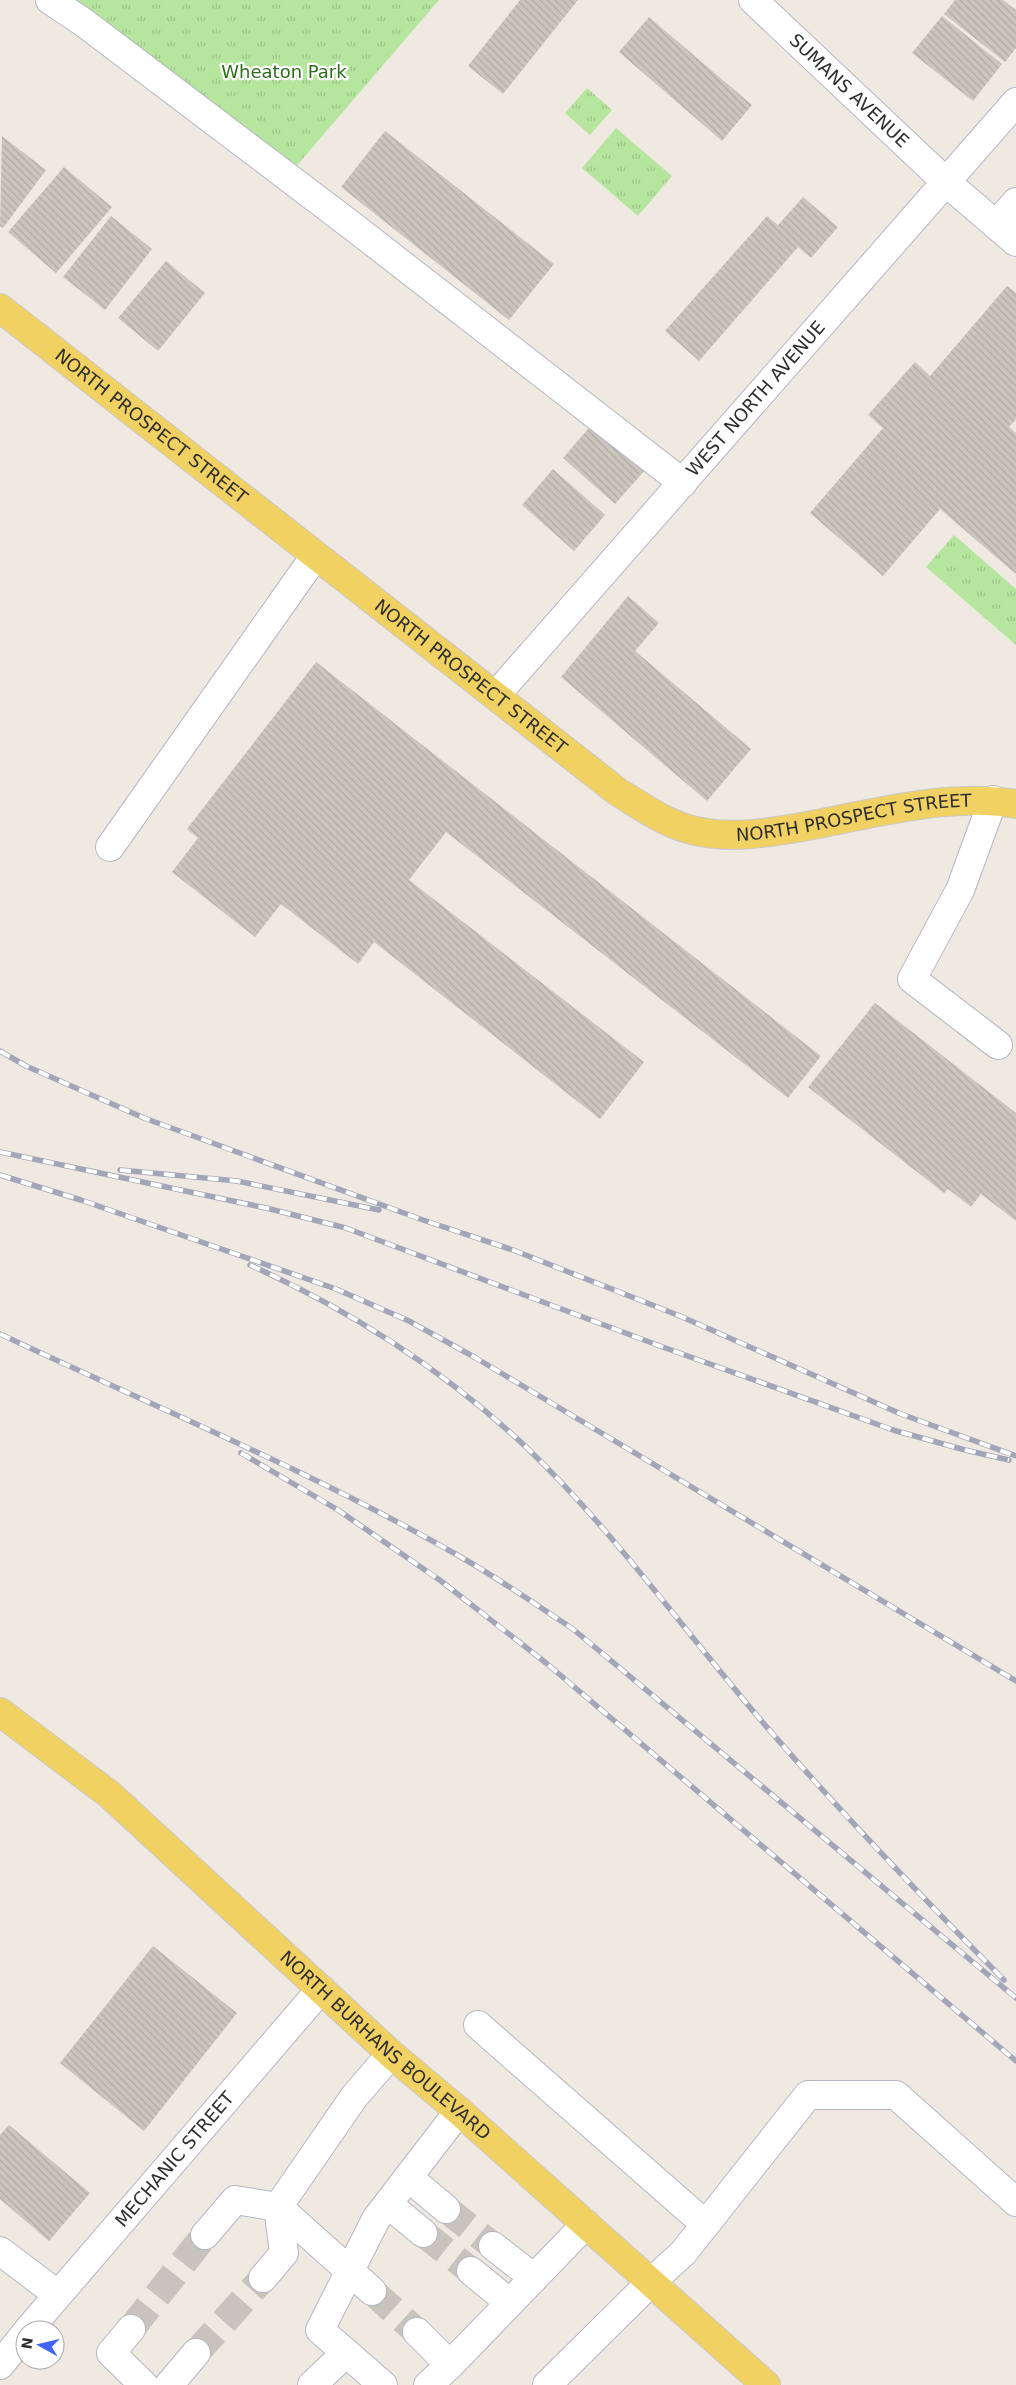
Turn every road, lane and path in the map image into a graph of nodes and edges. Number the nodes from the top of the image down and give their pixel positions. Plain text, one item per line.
1 (50, 0) edge
2 (753, 0) edge
3 (1016, 102) edge
4 (946, 182) junction
5 (1016, 202) edge
6 (1006, 233) edge
7 (0, 308) edge
8 (682, 483) junction
9 (315, 556) junction
10 (496, 695) junction
11 (1005, 802) edge
12 (110, 847) dead end
13 (998, 1045) dead end
14 (0, 1712) edge
15 (321, 1989) junction
16 (478, 2025) dead end
17 (391, 2054) junction
18 (458, 2111) junction
19 (408, 2177) junction
20 (1016, 2202) edge
21 (388, 2204) junction
22 (278, 2206) junction
23 (446, 2208) tunnel mouth
24 (586, 2224) junction
25 (705, 2224) junction
26 (423, 2234) tunnel mouth
27 (205, 2235) tunnel mouth
28 (493, 2246) tunnel mouth
29 (0, 2251) edge
30 (350, 2270) junction
31 (471, 2271) tunnel mouth
32 (264, 2278) tunnel mouth
33 (534, 2278) junction
34 (651, 2282) junction
35 (372, 2291) tunnel mouth
36 (57, 2294) junction
37 (510, 2303) junction
38 (36, 2320) edge
39 (131, 2329) tunnel mouth
40 (417, 2332) tunnel mouth
41 (15, 2346) edge
42 (346, 2353) junction
43 (196, 2354) tunnel mouth
44 (0, 2365) edge
45 (436, 2379) edge
46 (144, 2385) edge
47 (169, 2385) edge
48 (312, 2385) edge
49 (383, 2385) edge
50 (547, 2385) edge
51 (766, 2385) edge

1 - 8 street
2 - 4 street, SUMANS AVENUE
3 - 4 street, WEST NORTH AVENUE
4 - 6 street, SUMANS AVENUE
4 - 8 street, WEST NORTH AVENUE
5 - 6 street
7 - 9 main road, NORTH PROSPECT STREET
8 - 10 street, WEST NORTH AVENUE
9 - 10 main road, NORTH PROSPECT STREET
9 - 12 street
10 - 11 main road, NORTH PROSPECT STREET
11 - 13 street
14 - 15 main road, NORTH BURHANS BOULEVARD
15 - 17 main road, NORTH BURHANS BOULEVARD
15 - 36 street, MECHANIC STREET
16 - 25 street
17 - 18 main road, NORTH BURHANS BOULEVARD
17 - 22 street
18 - 19 street
18 - 24 main road, NORTH BURHANS BOULEVARD
19 - 21 street
19 - 23 street
20 - 25 street
21 - 26 street
21 - 30 street
22 - 27 street
22 - 30 street
22 - 32 street
24 - 33 street
24 - 34 main road, NORTH BURHANS BOULEVARD
25 - 34 street
28 - 33 street
29 - 36 street
30 - 35 street
30 - 42 street
31 - 37 street
33 - 37 street
34 - 50 street
34 - 51 main road, NORTH BURHANS BOULEVARD
36 - 38 street, MECHANIC STREET
37 - 45 street
39 - 46 street
40 - 45 street
41 - 44 street
42 - 48 street
42 - 49 street
43 - 47 street

